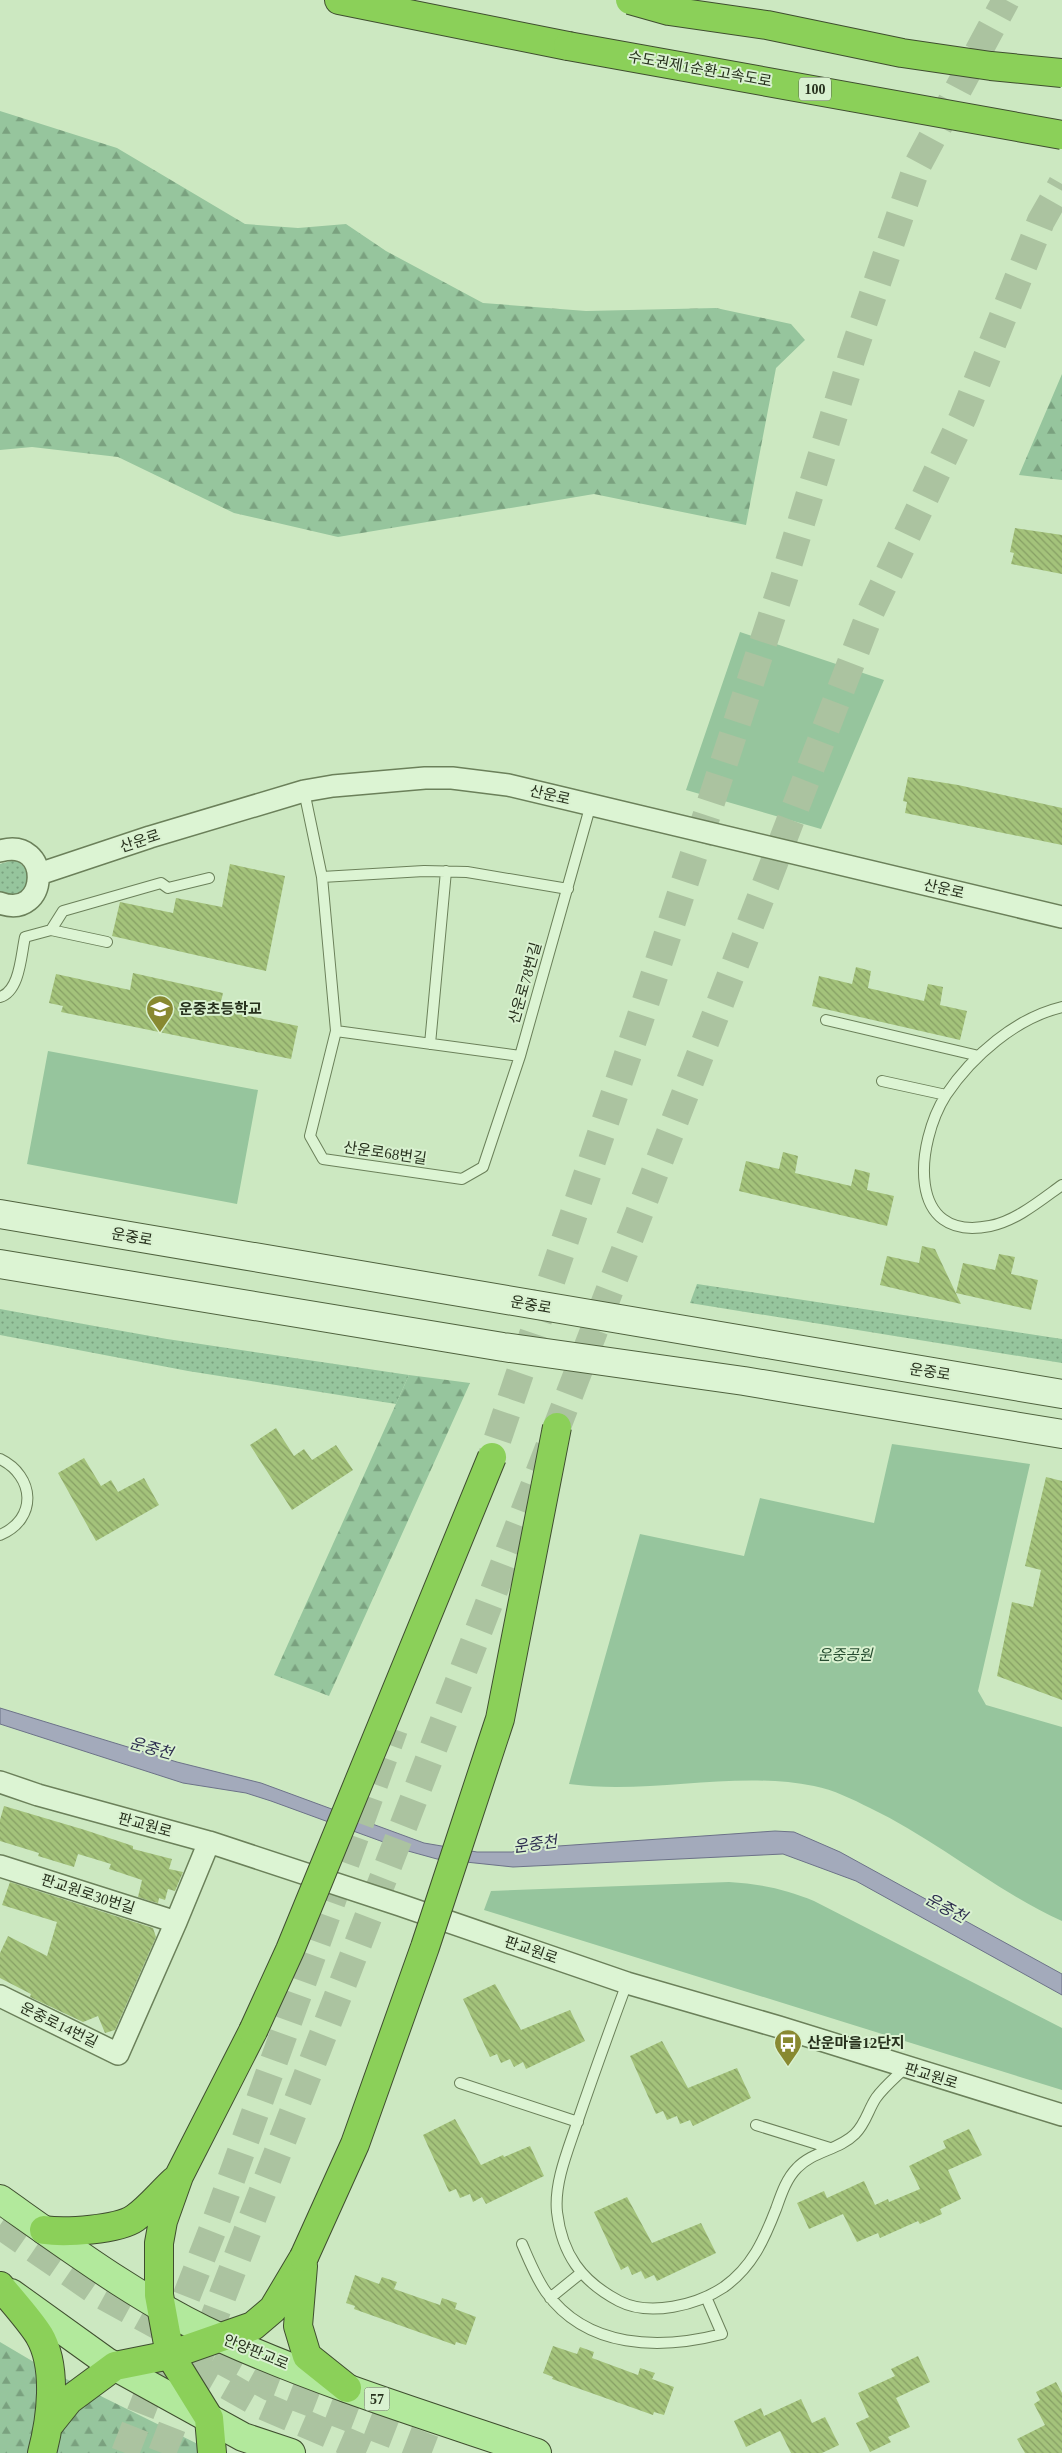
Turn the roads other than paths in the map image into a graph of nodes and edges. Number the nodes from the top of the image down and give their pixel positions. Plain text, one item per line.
1 (339, 0) edge
2 (630, 0) edge
3 (1062, 73) edge
4 (1062, 135) edge
5 (304, 792) junction
6 (591, 804) junction
7 (0, 851) edge
8 (446, 871) junction
9 (39, 874) junction
10 (322, 877) junction
11 (210, 878) dead end
12 (568, 889) junction
13 (2, 910) edge
14 (1062, 917) edge
15 (51, 930) junction
16 (107, 942) dead end
17 (0, 997) edge
18 (1062, 1007) edge
19 (826, 1020) dead end
20 (336, 1031) junction
21 (430, 1044) junction
22 (520, 1056) junction
23 (979, 1056) junction
24 (882, 1081) dead end
25 (946, 1095) junction
26 (483, 1167) joint
27 (1062, 1185) edge
28 (0, 1214) edge
29 (0, 1264) edge
30 (1062, 1394) edge
31 (557, 1427) dead end
32 (1062, 1434) edge
33 (492, 1457) tunnel mouth
34 (0, 1459) edge
35 (0, 1534) edge
36 (0, 1782) edge
37 (209, 1842) junction
38 (0, 1866) edge
39 (176, 1922) junction
40 (627, 1983) junction
41 (0, 1996) edge
42 (906, 2068) junction
43 (460, 2083) dead end
44 (1062, 2115) edge
45 (578, 2122) junction
46 (756, 2125) dead end
47 (830, 2148) junction
48 (179, 2176) junction
49 (0, 2199) edge
50 (44, 2230) junction
51 (522, 2244) dead end
52 (304, 2256) junction
53 (581, 2273) junction
54 (0, 2286) edge
55 (706, 2297) junction
56 (550, 2298) junction
57 (160, 2306) junction
58 (220, 2338) junction
59 (170, 2354) junction
60 (115, 2366) junction
61 (347, 2388) junction
62 (209, 2418) junction
63 (49, 2425) junction
64 (42, 2453) edge
65 (212, 2453) edge
66 (291, 2453) edge
67 (537, 2453) edge

1 - 4 highway, 수도권제1순환고속도로 / 100, bridge
2 - 3 highway, bridge
5 - 6 street, 산운로
5 - 9 street, 산운로
5 - 10 lane, 산운로68번길
6 - 12 lane, 산운로78번길
6 - 14 street, 산운로
7 - 9 street
8 - 10 lane
8 - 12 lane
8 - 21 lane
9 - 13 street
10 - 20 lane, 산운로68번길
11 - 15 lane
12 - 22 lane, 산운로78번길
15 - 16 lane
15 - 17 lane
18 - 23 lane
19 - 23 lane
20 - 21 lane
20 - 26 lane, 산운로68번길
21 - 22 lane
22 - 26 lane, 산운로78번길
23 - 25 lane
24 - 25 lane
25 - 27 lane
28 - 30 main road, 운중로
29 - 32 main road
31 - 52 highway, bridge
33 - 48 highway, bridge
34 - 35 lane
36 - 37 street, 판교원로
37 - 39 street
37 - 40 street, 판교원로
38 - 39 street, 판교원로30번길
39 - 41 street, 운중로14번길
40 - 42 street, 판교원로
40 - 45 lane
42 - 44 street, 판교원로
42 - 47 lane
43 - 45 lane
45 - 53 lane
46 - 47 lane
47 - 55 lane
48 - 50 highway
48 - 57 highway
49 - 50 main road, 안양판교로 / 57
50 - 57 main road, 안양판교로 / 57
51 - 56 lane
52 - 58 highway
52 - 61 highway
53 - 55 lane
53 - 56 lane
54 - 60 main road
54 - 63 highway
55 - 56 lane
57 - 58 main road, 안양판교로 / 57
57 - 59 highway
58 - 59 highway
58 - 61 main road, 안양판교로 / 57
59 - 60 highway
59 - 62 highway
60 - 62 main road
60 - 63 highway
61 - 67 main road, 안양판교로 / 57
62 - 65 highway
62 - 66 main road
63 - 64 highway

